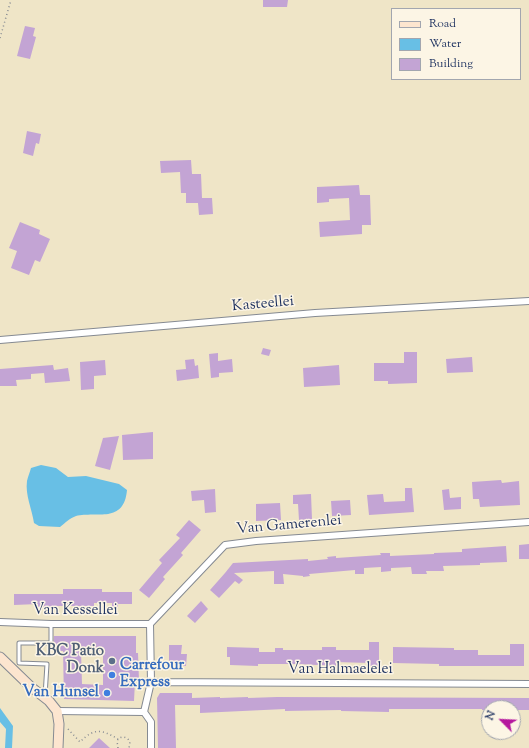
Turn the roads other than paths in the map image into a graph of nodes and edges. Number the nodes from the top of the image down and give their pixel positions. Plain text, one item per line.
1 (529, 301) edge
2 (0, 340) edge
3 (529, 522) edge
4 (0, 622) edge
5 (51, 624) junction
6 (150, 624) junction
7 (0, 657) edge
8 (151, 682) junction
9 (529, 684) edge
10 (45, 697) junction
11 (57, 711) junction
12 (144, 712) junction
13 (58, 748) edge
14 (151, 748) edge

1 - 2 street, Kasteellei
3 - 6 street, Van Gamerenlei
4 - 5 street, Van Kessellei
5 - 6 street, Van Kessellei
5 - 10 lane
6 - 8 street
7 - 10 street
8 - 9 street, Van Halmaelelei
8 - 12 street
10 - 11 street
11 - 12 street
11 - 13 street
12 - 14 street

